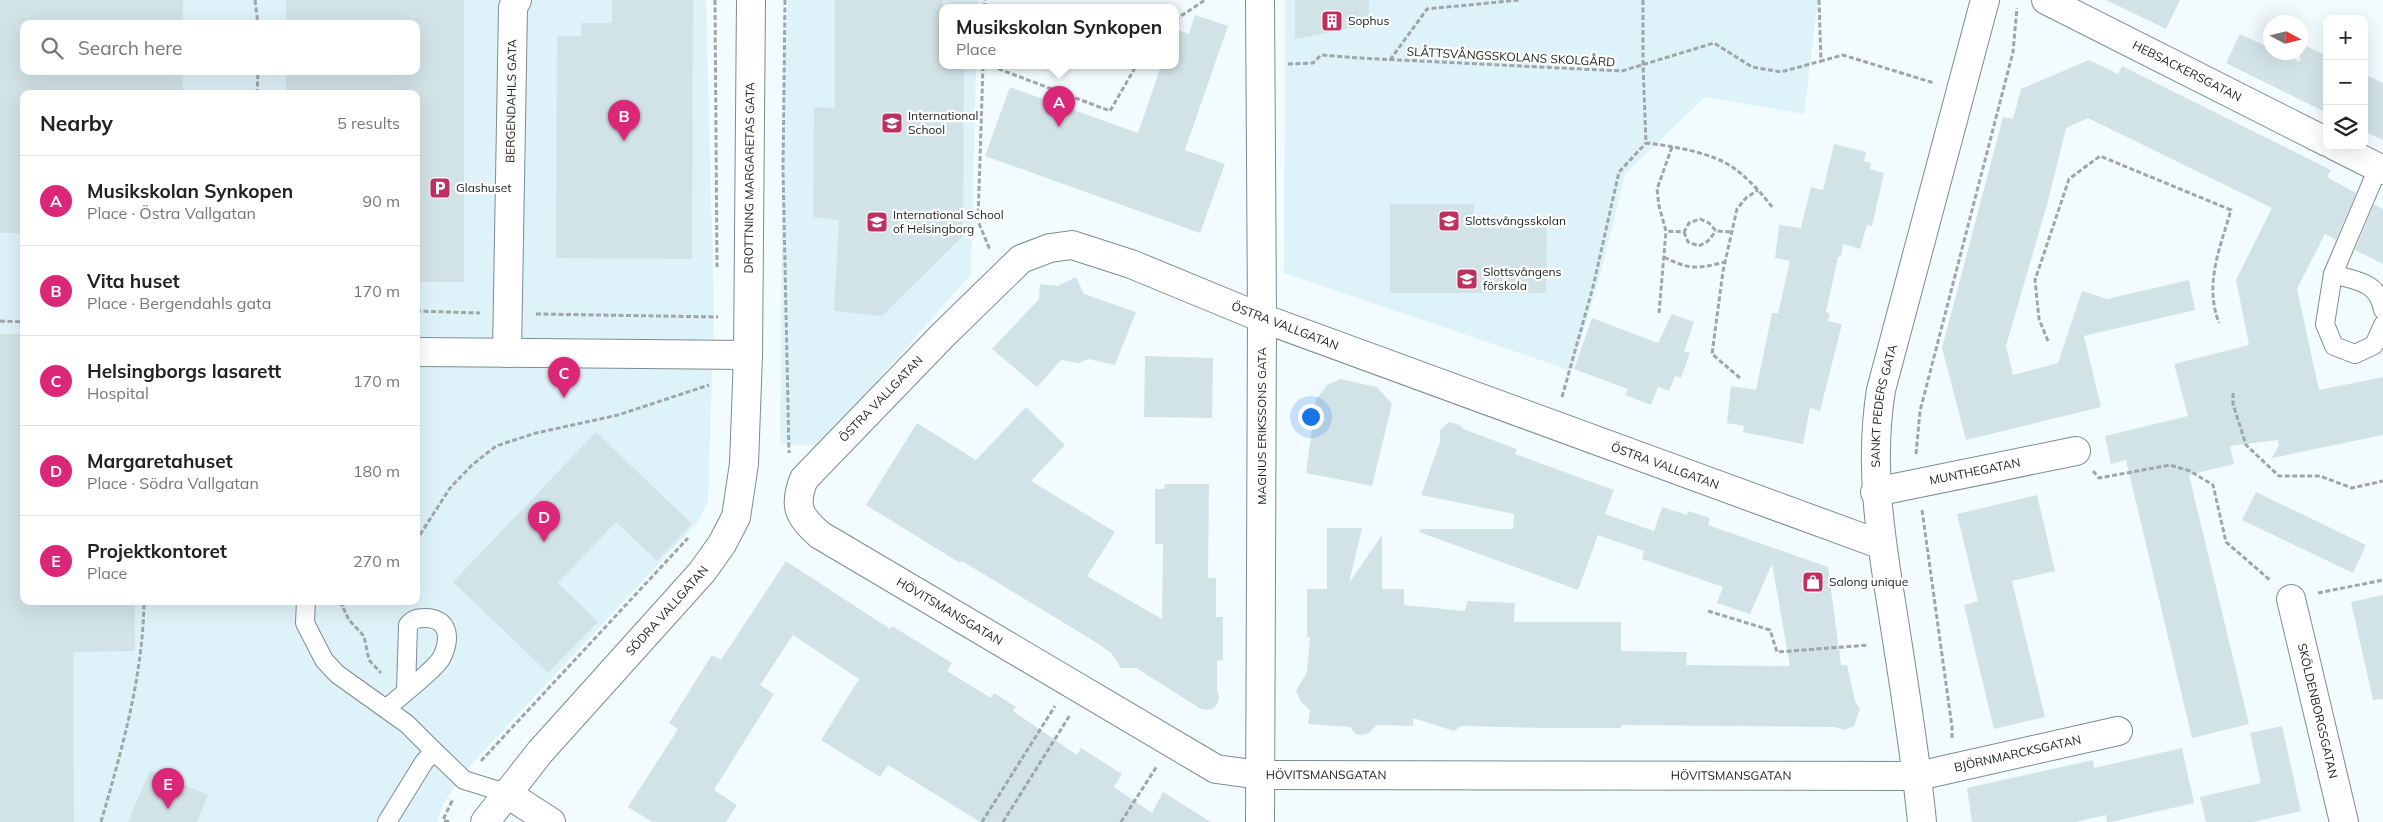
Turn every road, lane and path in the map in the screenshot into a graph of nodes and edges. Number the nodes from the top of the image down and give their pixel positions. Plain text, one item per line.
1 (255, 0) edge
2 (517, 0) edge
3 (715, 0) edge
4 (751, 0) edge
5 (785, 0) edge
6 (1205, 0) edge
7 (1260, 0) edge
8 (1519, 0) edge
9 (1644, 0) edge
10 (1819, 0) edge
11 (1985, 0) edge
12 (2018, 0) edge
13 (2046, 0) edge
14 (1179, 17) edge
15 (258, 20) edge
16 (1390, 60) junction
17 (1821, 61) junction
18 (1281, 64) dead end
19 (1643, 65) junction
20 (983, 69) edge
21 (999, 69) edge
22 (1134, 69) edge
23 (258, 75) edge
24 (257, 90) edge
25 (1962, 92) junction
26 (2323, 140) edge
27 (1646, 143) junction
28 (1672, 147) junction
29 (2343, 150) edge
30 (2380, 169) edge
31 (1758, 190) junction
32 (1774, 208) dead end
33 (1716, 231) junction
34 (1666, 232) junction
35 (1684, 232) junction
36 (1731, 232) junction
37 (1664, 257) junction
38 (992, 258) dead end
39 (1725, 262) junction
40 (717, 268) dead end
41 (2333, 274) junction
42 (718, 308) dead end
43 (2383, 310) edge
44 (420, 311) edge
45 (1659, 313) dead end
46 (508, 314) junction
47 (718, 318) junction
48 (1262, 318) junction
49 (0, 322) edge
50 (20, 322) edge
51 (2219, 323) dead end
52 (2383, 325) edge
53 (2048, 342) dead end
54 (420, 352) edge
55 (507, 354) junction
56 (717, 354) junction
57 (748, 355) junction
58 (1740, 378) dead end
59 (2233, 393) dead end
60 (1560, 404) dead end
61 (2076, 451) joint
62 (790, 457) dead end
63 (2383, 481) edge
64 (1918, 483) junction
65 (1876, 492) junction
66 (804, 522) joint
67 (420, 535) edge
68 (689, 537) dead end
69 (1882, 545) junction
70 (2383, 580) edge
71 (2291, 599) junction
72 (144, 605) edge
73 (306, 605) edge
74 (1708, 611) dead end
75 (1868, 636) dead end
76 (1870, 645) junction
77 (1871, 654) dead end
78 (406, 691) dead end
79 (1055, 705) dead end
80 (387, 708) junction
81 (1071, 715) dead end
82 (2118, 731) dead end
83 (434, 751) junction
84 (1161, 759) dead end
85 (1949, 769) junction
86 (1260, 775) junction
87 (1918, 776) junction
88 (464, 780) junction
89 (506, 793) junction
90 (452, 801) dead end
91 (101, 822) edge
92 (387, 822) edge
93 (485, 822) edge
94 (551, 822) edge
95 (982, 822) edge
96 (1003, 822) edge
97 (1121, 822) edge
98 (1260, 822) edge
99 (1922, 822) edge
100 (2344, 822) edge

1 - 15 path
2 - 46 street, BERGENDAHLS GATA
3 - 40 path
4 - 57 street, DROTTNING MARGARETAS GATA
5 - 62 path
6 - 14 path
7 - 48 street, MAGNUS ERIKSSONS GATA
8 - 16 path
9 - 19 path
10 - 17 path
11 - 25 street, SANKT PEDERS GATA
12 - 64 path
13 - 26 street, HEBSACKERSGATAN
16 - 18 path, SLÅTTSVÅNGSSKOLANS SKOLGÅRD
16 - 19 path, SLÅTTSVÅNGSSKOLANS SKOLGÅRD
17 - 19 path, SLÅTTSVÅNGSSKOLANS SKOLGÅRD
17 - 25 path, SLÅTTSVÅNGSSKOLANS SKOLGÅRD
19 - 27 path
20 - 38 path
21 - 22 path
23 - 24 path
25 - 65 street, SANKT PEDERS GATA
27 - 28 path
27 - 60 path
28 - 31 path
28 - 34 path
29 - 30 street
30 - 41 lane
31 - 32 path
31 - 36 path
33 - 35 path
33 - 35 path
33 - 36 path
34 - 35 path
34 - 37 path
36 - 39 path
37 - 39 path
37 - 45 path
39 - 58 path
41 - 43 lane
41 - 52 lane
42 - 47 path
44 - 46 path
46 - 47 path
46 - 55 street, BERGENDAHLS GATA
47 - 56 path
48 - 66 street, ÖSTRA VALLGATAN
48 - 69 street, ÖSTRA VALLGATAN
48 - 86 street, MAGNUS ERIKSSONS GATA
49 - 50 path
51 - 53 path
54 - 55 street
55 - 56 street
56 - 57 street
56 - 67 path
57 - 89 street, SÖDRA VALLGATAN
59 - 63 path
61 - 64 street, MUNTHEGATAN
61 - 71 path
64 - 65 street, MUNTHEGATAN
64 - 85 path
65 - 69 street, SANKT PEDERS GATA
66 - 86 street, HÖVITSMANSGATAN
68 - 88 path
69 - 87 street, SANKT PEDERS GATA
70 - 71 path
71 - 100 street, SKÖLDENBORGSGATAN
72 - 91 path
73 - 80 lane
74 - 76 path
75 - 76 path
76 - 77 path
78 - 80 lane
79 - 95 path
80 - 83 lane
81 - 96 path
82 - 85 street, BJÖRNMARCKSGATAN
83 - 88 lane
83 - 92 lane
84 - 97 path
85 - 87 street, BJÖRNMARCKSGATAN
86 - 87 street, HÖVITSMANSGATAN
86 - 98 street, MAGNUS ERIKSSONS GATA
87 - 99 street, SANKT PEDERS GATA
88 - 89 lane
88 - 90 path
89 - 93 street, SÖDRA VALLGATAN
89 - 94 street

